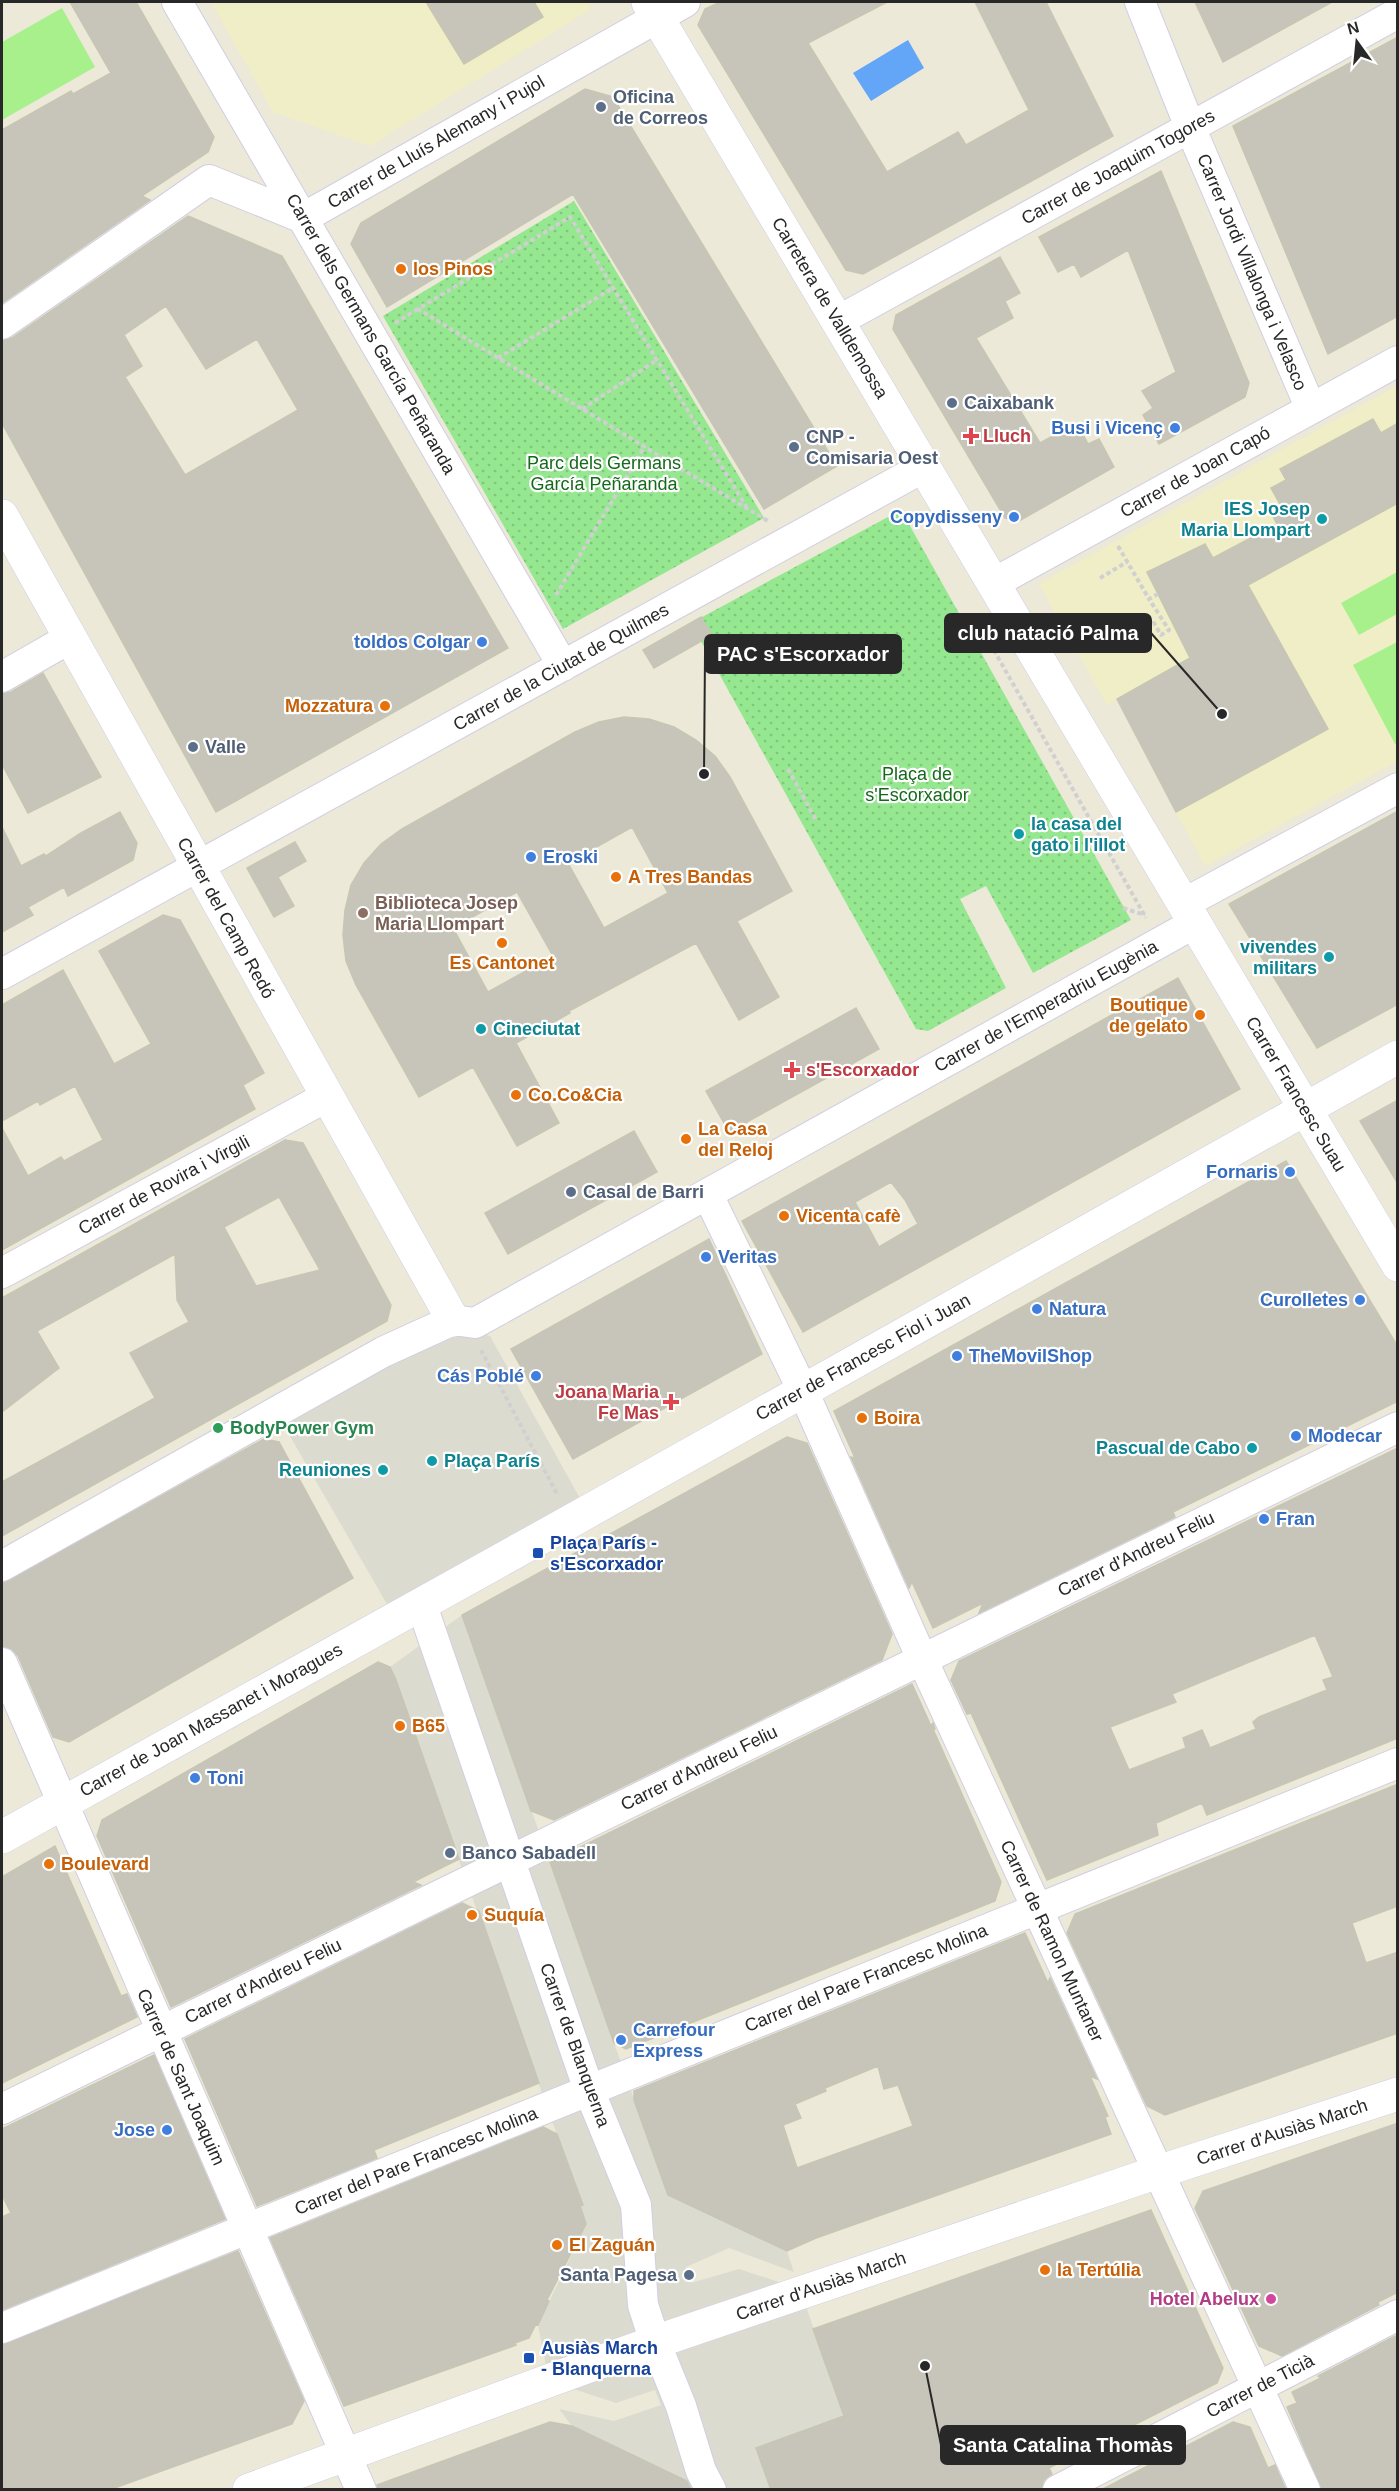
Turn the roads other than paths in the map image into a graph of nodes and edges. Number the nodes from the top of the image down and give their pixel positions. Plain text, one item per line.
1 (177, 2) edge
2 (1140, 2) edge
3 (663, 6) edge
4 (1398, 13) edge
5 (1190, 127) junction
6 (303, 218) junction
7 (838, 321) junction
8 (2, 324) edge
9 (1398, 361) edge
10 (1311, 409) junction
11 (924, 467) junction
12 (2, 516) edge
13 (993, 584) junction
14 (70, 638) junction
15 (563, 666) junction
16 (2, 677) edge
17 (1398, 788) edge
18 (198, 867) junction
19 (1189, 913) junction
20 (2, 974) edge
21 (1398, 1057) edge
22 (326, 1097) junction
23 (1305, 1110) junction
24 (708, 1195) junction
25 (1398, 1265) edge
26 (2, 1273) edge
27 (453, 1320) junction
28 (803, 1391) junction
29 (1398, 1427) edge
30 (2, 1566) edge
31 (421, 1603) junction
32 (922, 1659) junction
33 (2, 1664) edge
34 (1398, 1764) edge
35 (62, 1803) junction
36 (2, 1837) edge
37 (509, 1861) junction
38 (1038, 1909) junction
39 (161, 2031) junction
40 (589, 2090) junction
41 (1398, 2094) edge
42 (2, 2109) edge
43 (1158, 2172) junction
44 (248, 2229) junction
45 (1398, 2315) edge
46 (2, 2328) edge
47 (655, 2342) junction
48 (1258, 2387) junction
49 (345, 2453) junction
50 (249, 2490) edge
51 (361, 2490) edge
52 (711, 2490) edge
53 (1058, 2490) edge
54 (1305, 2490) edge

1 - 6 street, Carrer dels Germans García Peñaranda
2 - 5 street, Carrer Jordi Villalonga i Velasco
3 - 6 street, Carrer de Lluís Alemany i Pujol
3 - 7 street, Carretera de Valldemossa
4 - 5 street, Carrer de Joaquim Togores
5 - 7 street, Carrer de Joaquim Togores
5 - 10 street, Carrer Jordi Villalonga i Velasco
6 - 8 street
6 - 15 street, Carrer dels Germans García Peñaranda
7 - 11 street, Carretera de Valldemossa
9 - 10 street, Carrer de Joan Capó
10 - 13 street, Carrer de Joan Capó
11 - 13 street, Carretera de Valldemossa
11 - 15 street, Carrer de la Ciutat de Quilmes
12 - 14 street, Carrer del Camp Redó
13 - 19 street, Carretera de Valldemossa
14 - 16 street
14 - 18 street, Carrer del Camp Redó
15 - 18 street, Carrer de la Ciutat de Quilmes
17 - 19 street, Carrer de l'Emperadriu Eugènia
18 - 20 street, Carrer de la Ciutat de Quilmes
18 - 22 street, Carrer del Camp Redó
19 - 23 street, Carrer Francesc Suau
19 - 24 street, Carrer de l'Emperadriu Eugènia
21 - 23 street, Carrer de Francesc Fiol i Juan
22 - 26 street, Carrer de Rovira i Virgili
22 - 27 street, Carrer del Camp Redó
23 - 25 street, Carrer Francesc Suau
23 - 28 street, Carrer de Francesc Fiol i Juan
24 - 27 street, Carrer de l'Emperadriu Eugènia
24 - 28 street
27 - 30 street
28 - 31 street, Carrer de Francesc Fiol i Juan
28 - 32 street, Carrer de Ramon Muntaner
29 - 32 street, Carrer d'Andreu Feliu
31 - 35 street, Carrer de Joan Massanet i Moragues
31 - 37 street, Carrer de Blanquerna
32 - 37 street, Carrer d'Andreu Feliu
32 - 38 street, Carrer de Ramon Muntaner
33 - 35 street, Carrer de Sant Joaquim
34 - 38 street, Carrer del Pare Francesc Molina
35 - 36 street, Carrer de Joan Massanet i Moragues
35 - 39 street, Carrer de Sant Joaquim
37 - 39 street, Carrer d'Andreu Feliu
37 - 40 street, Carrer de Blanquerna
38 - 40 street, Carrer del Pare Francesc Molina
38 - 43 street, Carrer de Ramon Muntaner
39 - 42 street, Carrer d'Andreu Feliu
39 - 44 street, Carrer de Sant Joaquim
40 - 44 street, Carrer del Pare Francesc Molina
40 - 47 street, Carrer de Blanquerna
41 - 43 street, Carrer d'Ausiàs March
43 - 47 street, Carrer d'Ausiàs March
43 - 48 street, Carrer de Ramon Muntaner
44 - 46 street, Carrer del Pare Francesc Molina
44 - 49 street, Carrer de Sant Joaquim
45 - 48 street, Carrer de Ticià
47 - 49 street, Carrer d'Ausiàs March
47 - 52 street, Carrer de Blanquerna
48 - 53 street, Carrer de Ticià
48 - 54 street, Carrer de Ramon Muntaner
49 - 50 street, Carrer d'Ausiàs March
49 - 51 street, Carrer de Sant Joaquim

